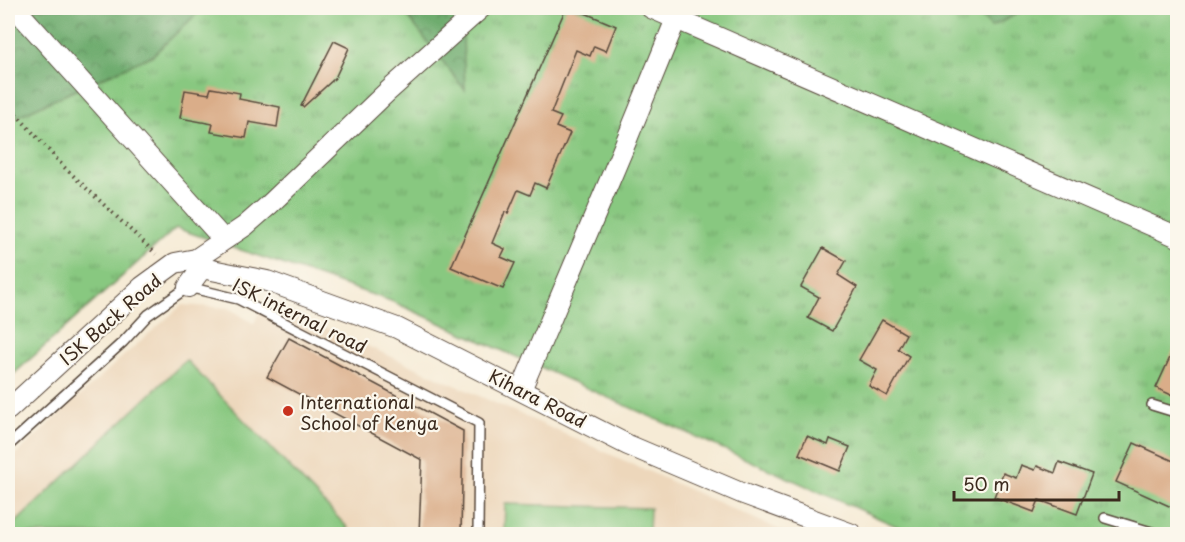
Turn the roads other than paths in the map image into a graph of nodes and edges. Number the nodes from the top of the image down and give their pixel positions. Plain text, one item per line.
1 (15, 8) edge
2 (481, 8) edge
3 (651, 8) edge
4 (676, 19) junction
5 (1178, 237) edge
6 (224, 240) junction
7 (207, 266) junction
8 (188, 286) junction
9 (521, 390) junction
10 (1152, 405) dead end
11 (8, 410) edge
12 (1178, 414) edge
13 (8, 446) edge
14 (1105, 518) dead end
15 (478, 534) edge
16 (852, 534) edge
17 (1158, 534) edge

1 - 6 street
2 - 6 street
3 - 4 street
4 - 5 street
4 - 9 street
6 - 7 street
7 - 8 street
7 - 9 street, Kihara Road
7 - 11 street, ISK Back Road
8 - 13 lane
8 - 15 lane, ISK internal road
9 - 16 street, Kihara Road
10 - 12 lane
14 - 17 lane

